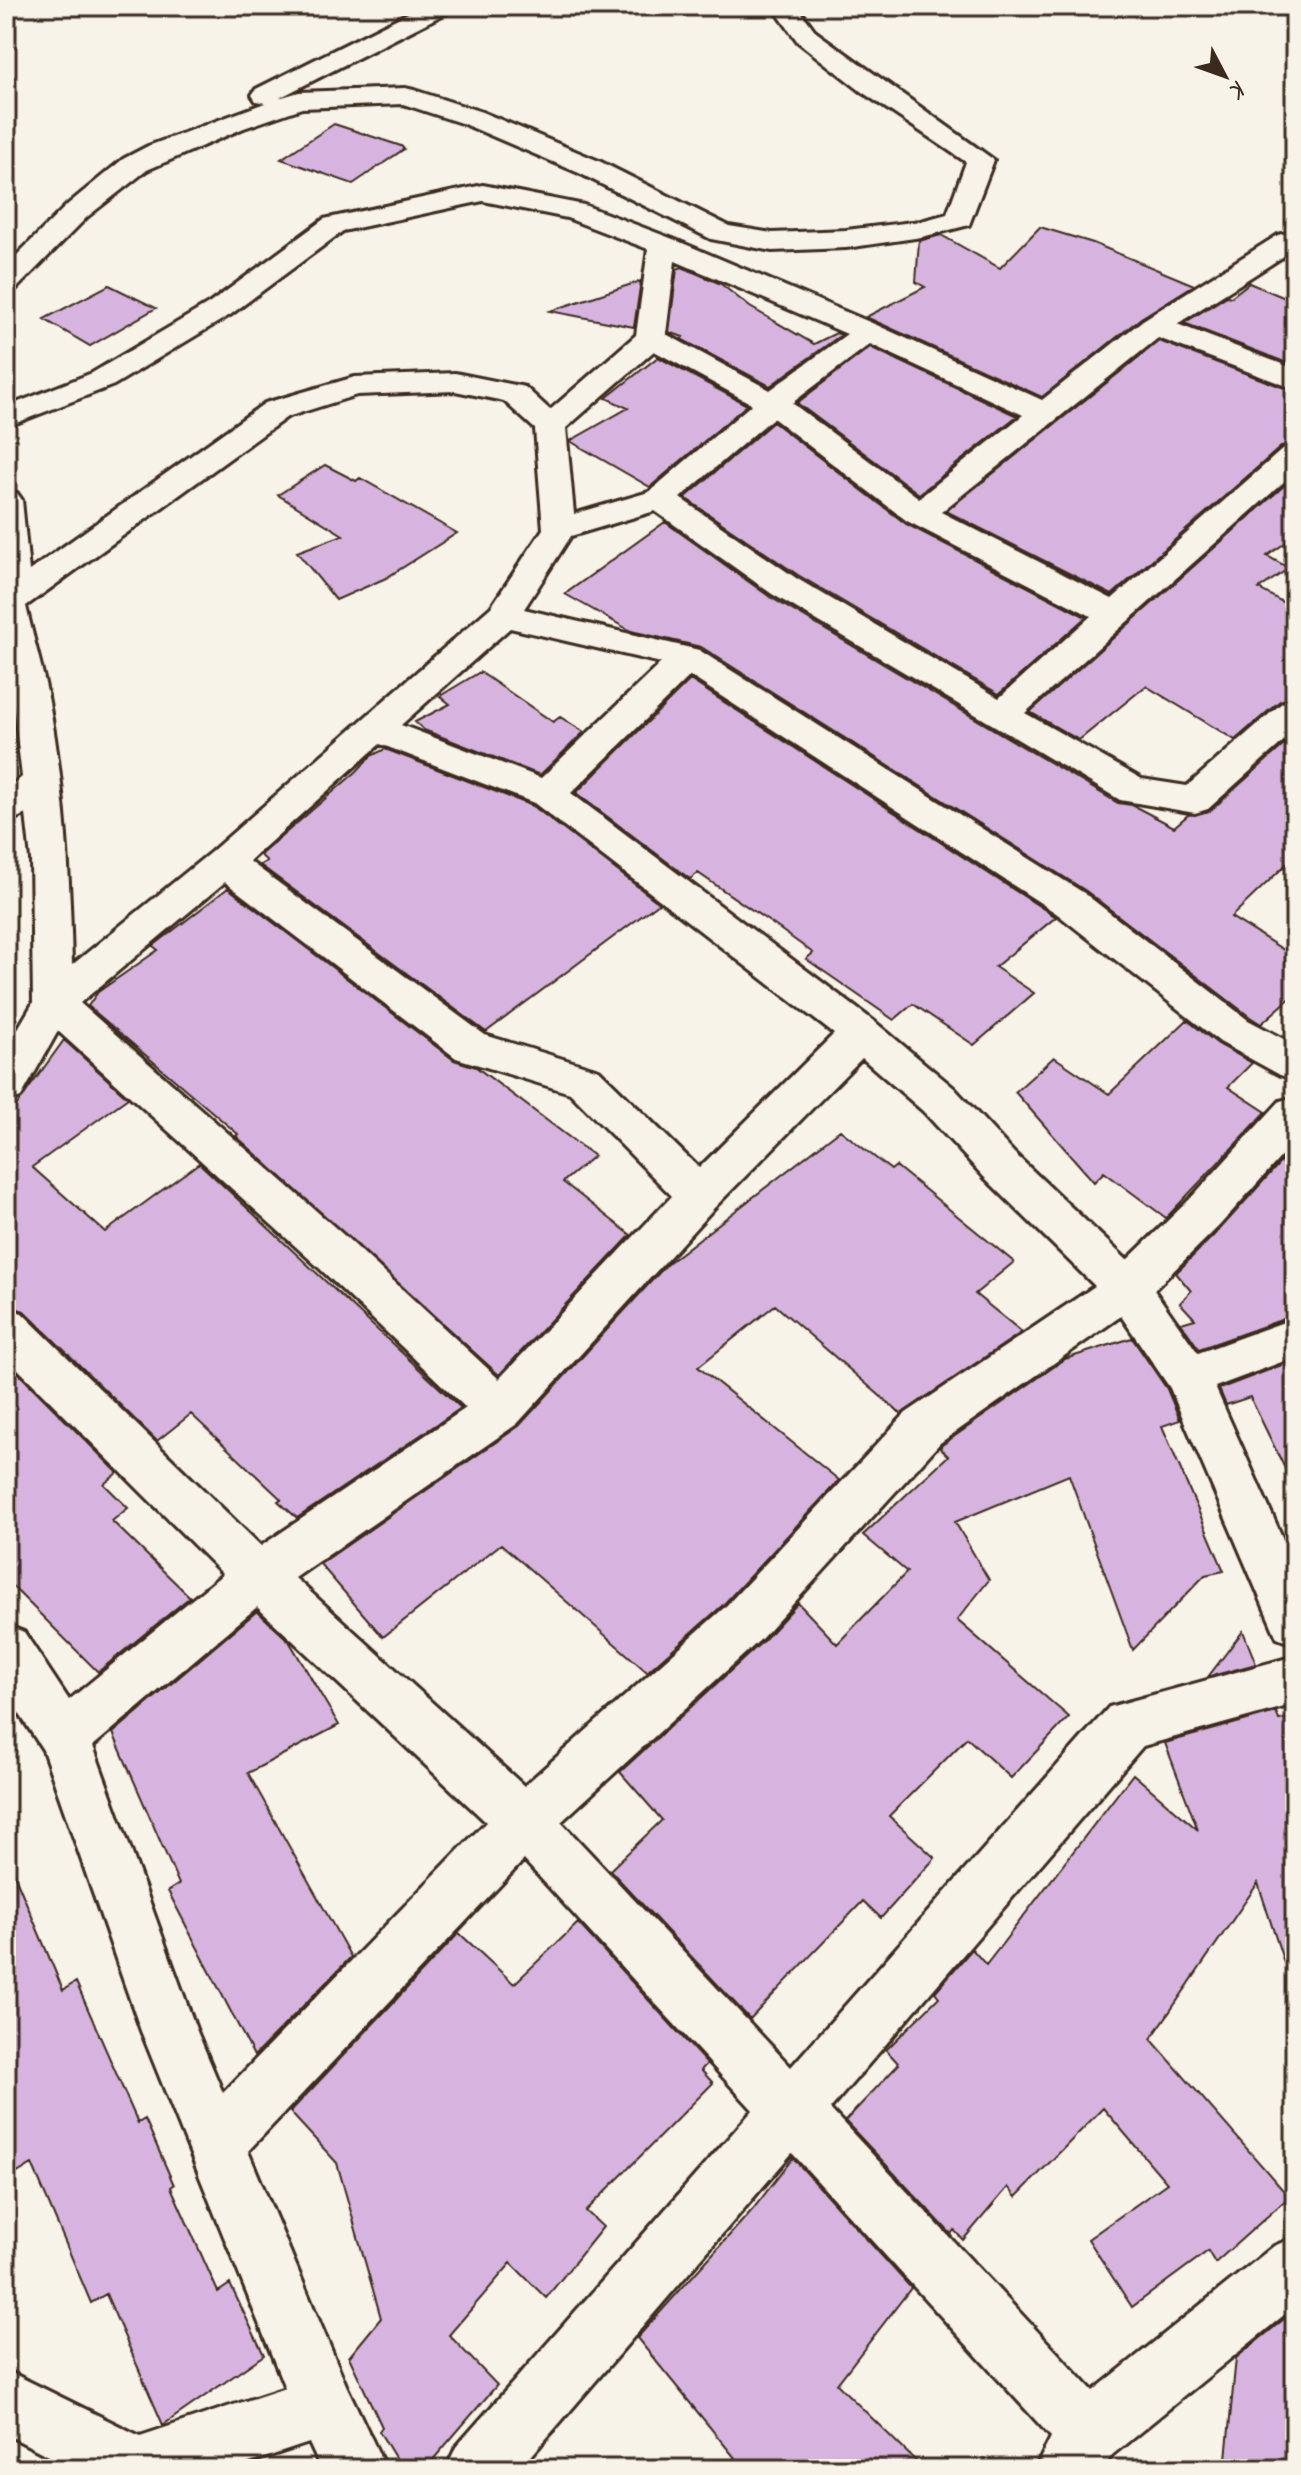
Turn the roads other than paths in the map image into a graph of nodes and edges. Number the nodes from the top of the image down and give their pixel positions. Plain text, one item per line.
1 (441, 6) edge
2 (784, 6) edge
3 (133, 165) junction
4 (1295, 240) edge
5 (663, 245) junction
6 (6, 283) edge
7 (1154, 326) junction
8 (868, 332) junction
9 (651, 338) junction
10 (1295, 380) edge
11 (772, 403) junction
12 (1046, 414) junction
13 (6, 418) edge
14 (550, 426) junction
15 (1295, 455) edge
16 (660, 499) junction
17 (6, 500) edge
18 (919, 514) junction
19 (559, 529) junction
20 (7, 604) edge
21 (503, 615) junction
22 (1116, 615) junction
23 (687, 658) junction
24 (1295, 711) edge
25 (1001, 715) junction
26 (376, 729) junction
27 (41, 781) junction
28 (547, 794) junction
29 (6, 810) edge
30 (224, 862) junction
31 (53, 1003) junction
32 (861, 1033) junction
33 (1295, 1064) edge
34 (6, 1086) edge
35 (1295, 1113) edge
36 (699, 1196) junction
37 (1127, 1288) junction
38 (6, 1327) edge
39 (1295, 1337) edge
40 (1188, 1377) junction
41 (500, 1410) junction
42 (258, 1576) junction
43 (1295, 1622) edge
44 (6, 1649) edge
45 (1295, 1680) edge
46 (64, 1737) junction
47 (524, 1821) junction
48 (791, 2113) junction
49 (215, 2143) junction
50 (1295, 2267) edge
51 (6, 2401) edge
52 (324, 2407) junction
53 (1078, 2451) edge
54 (138, 2469) edge
55 (354, 2469) edge
56 (478, 2469) edge

1 - 3 street
2 - 3 street
3 - 6 street
4 - 7 street
5 - 8 street
5 - 9 street
5 - 13 street
7 - 10 street
7 - 12 street
8 - 11 street
8 - 12 street
9 - 11 street
9 - 14 street
11 - 16 street
11 - 18 street
12 - 18 street
14 - 19 street
14 - 20 street
15 - 22 street
16 - 19 street
16 - 25 street
17 - 20 street
18 - 22 street
19 - 21 street
20 - 27 street
21 - 23 street
21 - 26 street
22 - 25 street
23 - 28 street
23 - 33 street
24 - 25 street
26 - 28 street
26 - 30 street
27 - 29 street
27 - 31 street
28 - 32 street
30 - 31 street
30 - 36 street
31 - 34 street
31 - 41 street
32 - 36 street
32 - 37 street
35 - 37 street
36 - 41 street
37 - 40 street
37 - 47 street
38 - 42 street
39 - 40 street
40 - 43 street
41 - 42 street
42 - 46 street
42 - 47 street
44 - 46 street
45 - 48 street
46 - 49 street
47 - 48 street
47 - 49 street
48 - 53 street
48 - 56 street
49 - 52 street
50 - 53 street
51 - 54 street
52 - 54 street
52 - 55 street

